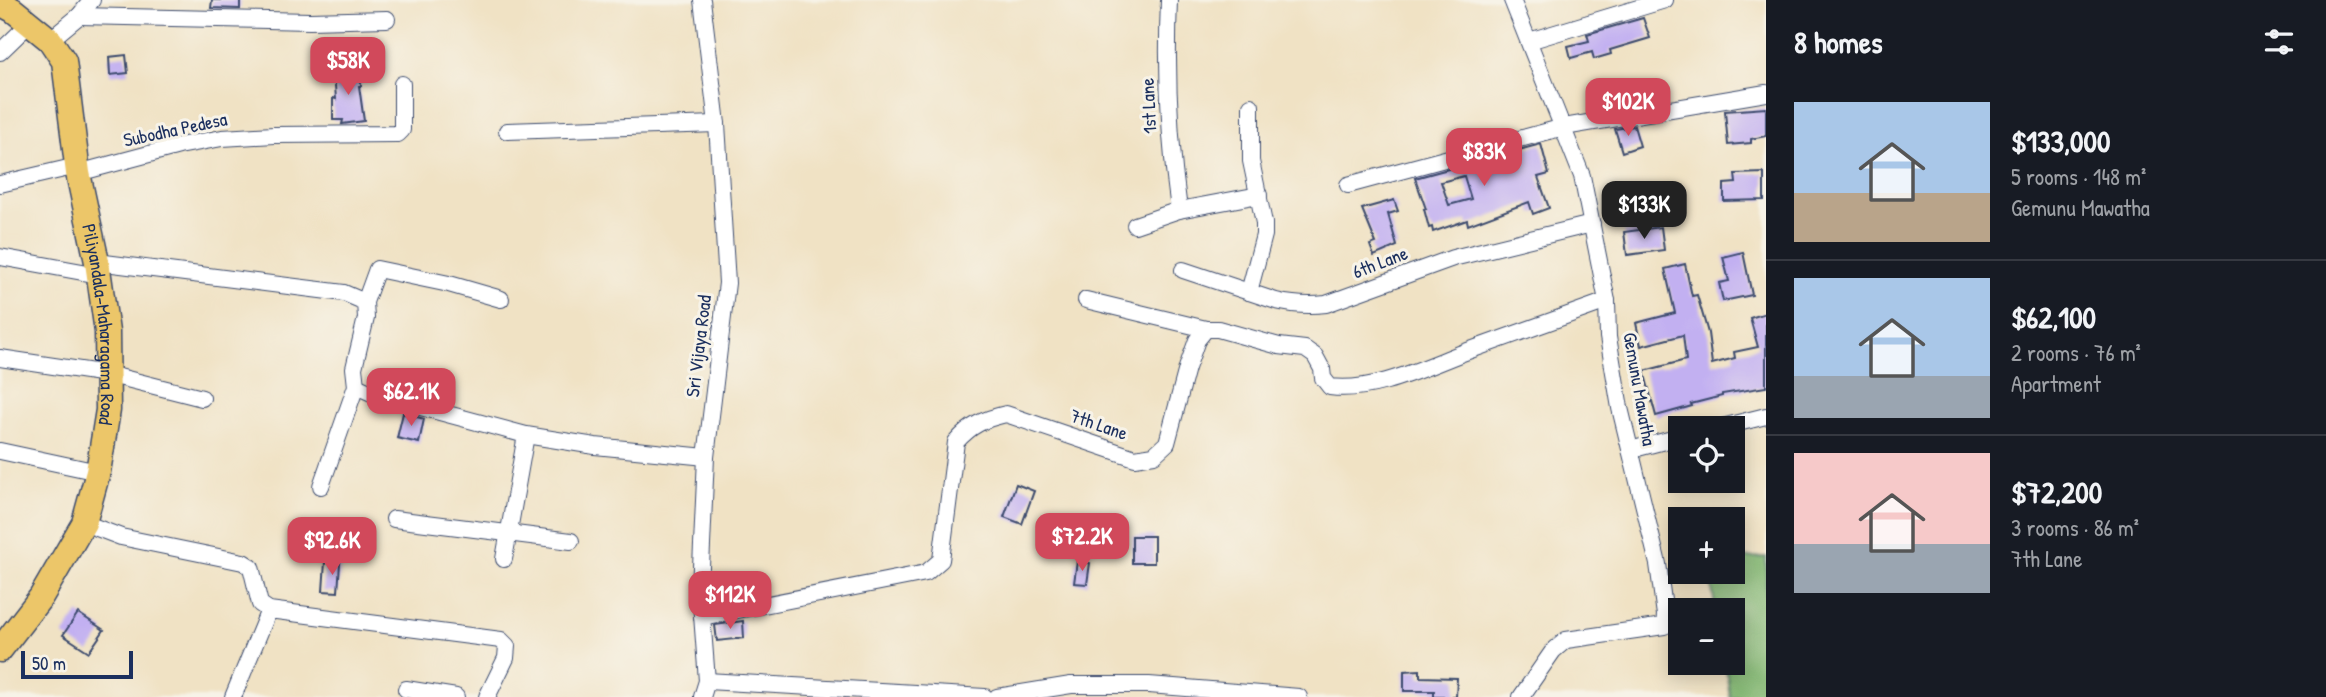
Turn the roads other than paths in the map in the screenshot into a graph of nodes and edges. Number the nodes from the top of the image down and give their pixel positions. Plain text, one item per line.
1 (92, 0) edge
2 (702, 0) edge
3 (1169, 0) edge
4 (1512, 0) edge
5 (1665, 0) edge
6 (0, 3) edge
7 (79, 16) junction
8 (387, 19) dead end
9 (30, 23) junction
10 (50, 40) junction
11 (1529, 41) junction
12 (0, 52) edge
13 (402, 84) dead end
14 (1766, 93) edge
15 (1251, 106) dead end
16 (717, 124) junction
17 (1564, 127) junction
18 (507, 131) dead end
19 (78, 169) junction
20 (0, 184) edge
21 (1348, 185) dead end
22 (1259, 195) junction
23 (1179, 210) junction
24 (1592, 224) junction
25 (1135, 225) dead end
26 (0, 257) edge
27 (98, 269) junction
28 (1183, 270) dead end
29 (1249, 292) junction
30 (500, 299) dead end
31 (1086, 300) dead end
32 (1607, 301) junction
33 (365, 302) junction
34 (1206, 329) junction
35 (0, 358) edge
36 (107, 374) junction
37 (356, 386) junction
38 (202, 398) dead end
39 (1766, 415) edge
40 (1745, 421) edge
41 (526, 435) junction
42 (1668, 440) edge
43 (1630, 450) junction
44 (0, 452) edge
45 (706, 457) junction
46 (98, 472) junction
47 (321, 486) dead end
48 (394, 519) dead end
49 (84, 523) junction
50 (509, 534) junction
51 (572, 541) dead end
52 (504, 559) dead end
53 (269, 610) junction
54 (702, 617) junction
55 (0, 650) edge
56 (707, 681) junction
57 (406, 689) dead end
58 (233, 697) edge
59 (456, 697) edge
60 (487, 697) edge
61 (702, 697) edge
62 (985, 697) edge
63 (997, 697) edge
64 (1299, 697) edge
65 (1521, 697) edge

1 - 7 street
2 - 16 street, Sri Vijaya Road
3 - 23 street, 1st Lane
4 - 11 street, Gemunu Mawatha
5 - 11 street
6 - 9 main road, Piliyandala-Maharagama Road
7 - 8 street
7 - 10 street
9 - 10 main road, Piliyandala-Maharagama Road
9 - 12 street
10 - 19 main road, Piliyandala-Maharagama Road
11 - 17 street, Gemunu Mawatha
13 - 19 street, Subodha Pedesa
14 - 17 street
15 - 22 street
16 - 18 street
16 - 45 street, Sri Vijaya Road
17 - 21 street
17 - 24 street, Gemunu Mawatha
19 - 20 street
19 - 27 main road, Piliyandala-Maharagama Road
22 - 23 street
22 - 29 street
23 - 25 street
24 - 29 street, 6th Lane
24 - 32 street, Gemunu Mawatha
26 - 27 street
27 - 33 street
27 - 36 main road, Piliyandala-Maharagama Road
28 - 29 street, 6th Lane
30 - 33 street
31 - 34 street
32 - 34 street
32 - 43 street, Gemunu Mawatha
33 - 37 street
34 - 54 street, 7th Lane
35 - 36 street
36 - 38 street
36 - 46 main road, Piliyandala-Maharagama Road
37 - 41 street
37 - 47 street
39 - 40 street
41 - 45 street
41 - 50 street
42 - 43 street
43 - 65 street, Gemunu Mawatha
44 - 46 street
45 - 54 street, Sri Vijaya Road
46 - 49 main road, Piliyandala-Maharagama Road
48 - 50 street
49 - 53 street
49 - 55 main road, Piliyandala-Maharagama Road
50 - 51 street
50 - 52 street
53 - 58 street
53 - 60 street
54 - 56 street, Sri Vijaya Road
56 - 61 street, Sri Vijaya Road
56 - 62 street
57 - 59 street
63 - 64 street

